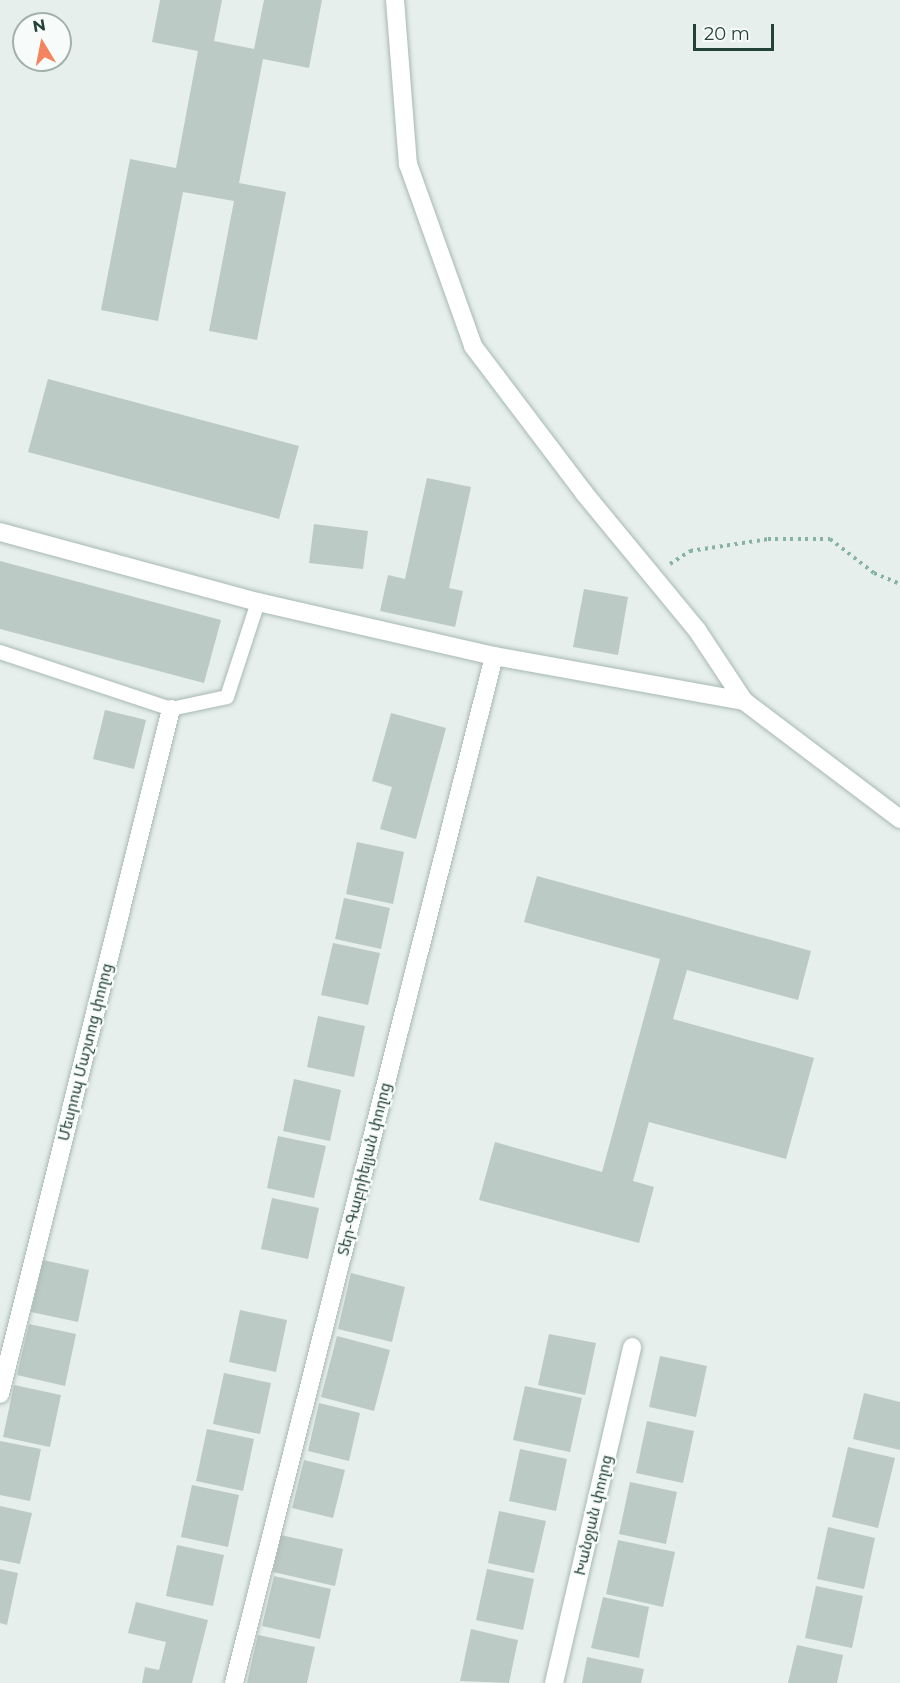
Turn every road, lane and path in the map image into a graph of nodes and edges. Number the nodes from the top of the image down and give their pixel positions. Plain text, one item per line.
1 (395, 0) edge
2 (0, 532) edge
3 (652, 575) junction
4 (900, 584) edge
5 (258, 602) junction
6 (0, 652) edge
7 (494, 656) junction
8 (744, 700) junction
9 (171, 710) junction
10 (900, 819) edge
11 (632, 1347) dead end
12 (0, 1394) edge
13 (234, 1683) edge
14 (554, 1683) edge

1 - 3 street
2 - 5 street
3 - 4 path
3 - 8 street
5 - 7 street
5 - 9 lane
6 - 9 lane
7 - 8 street
7 - 13 street, Տեր-Գաբրիելյան փողոց
8 - 10 street
9 - 12 street, Մեսրոպ Մաշտոց փողոց
11 - 14 street, Խանջյան փողոց

